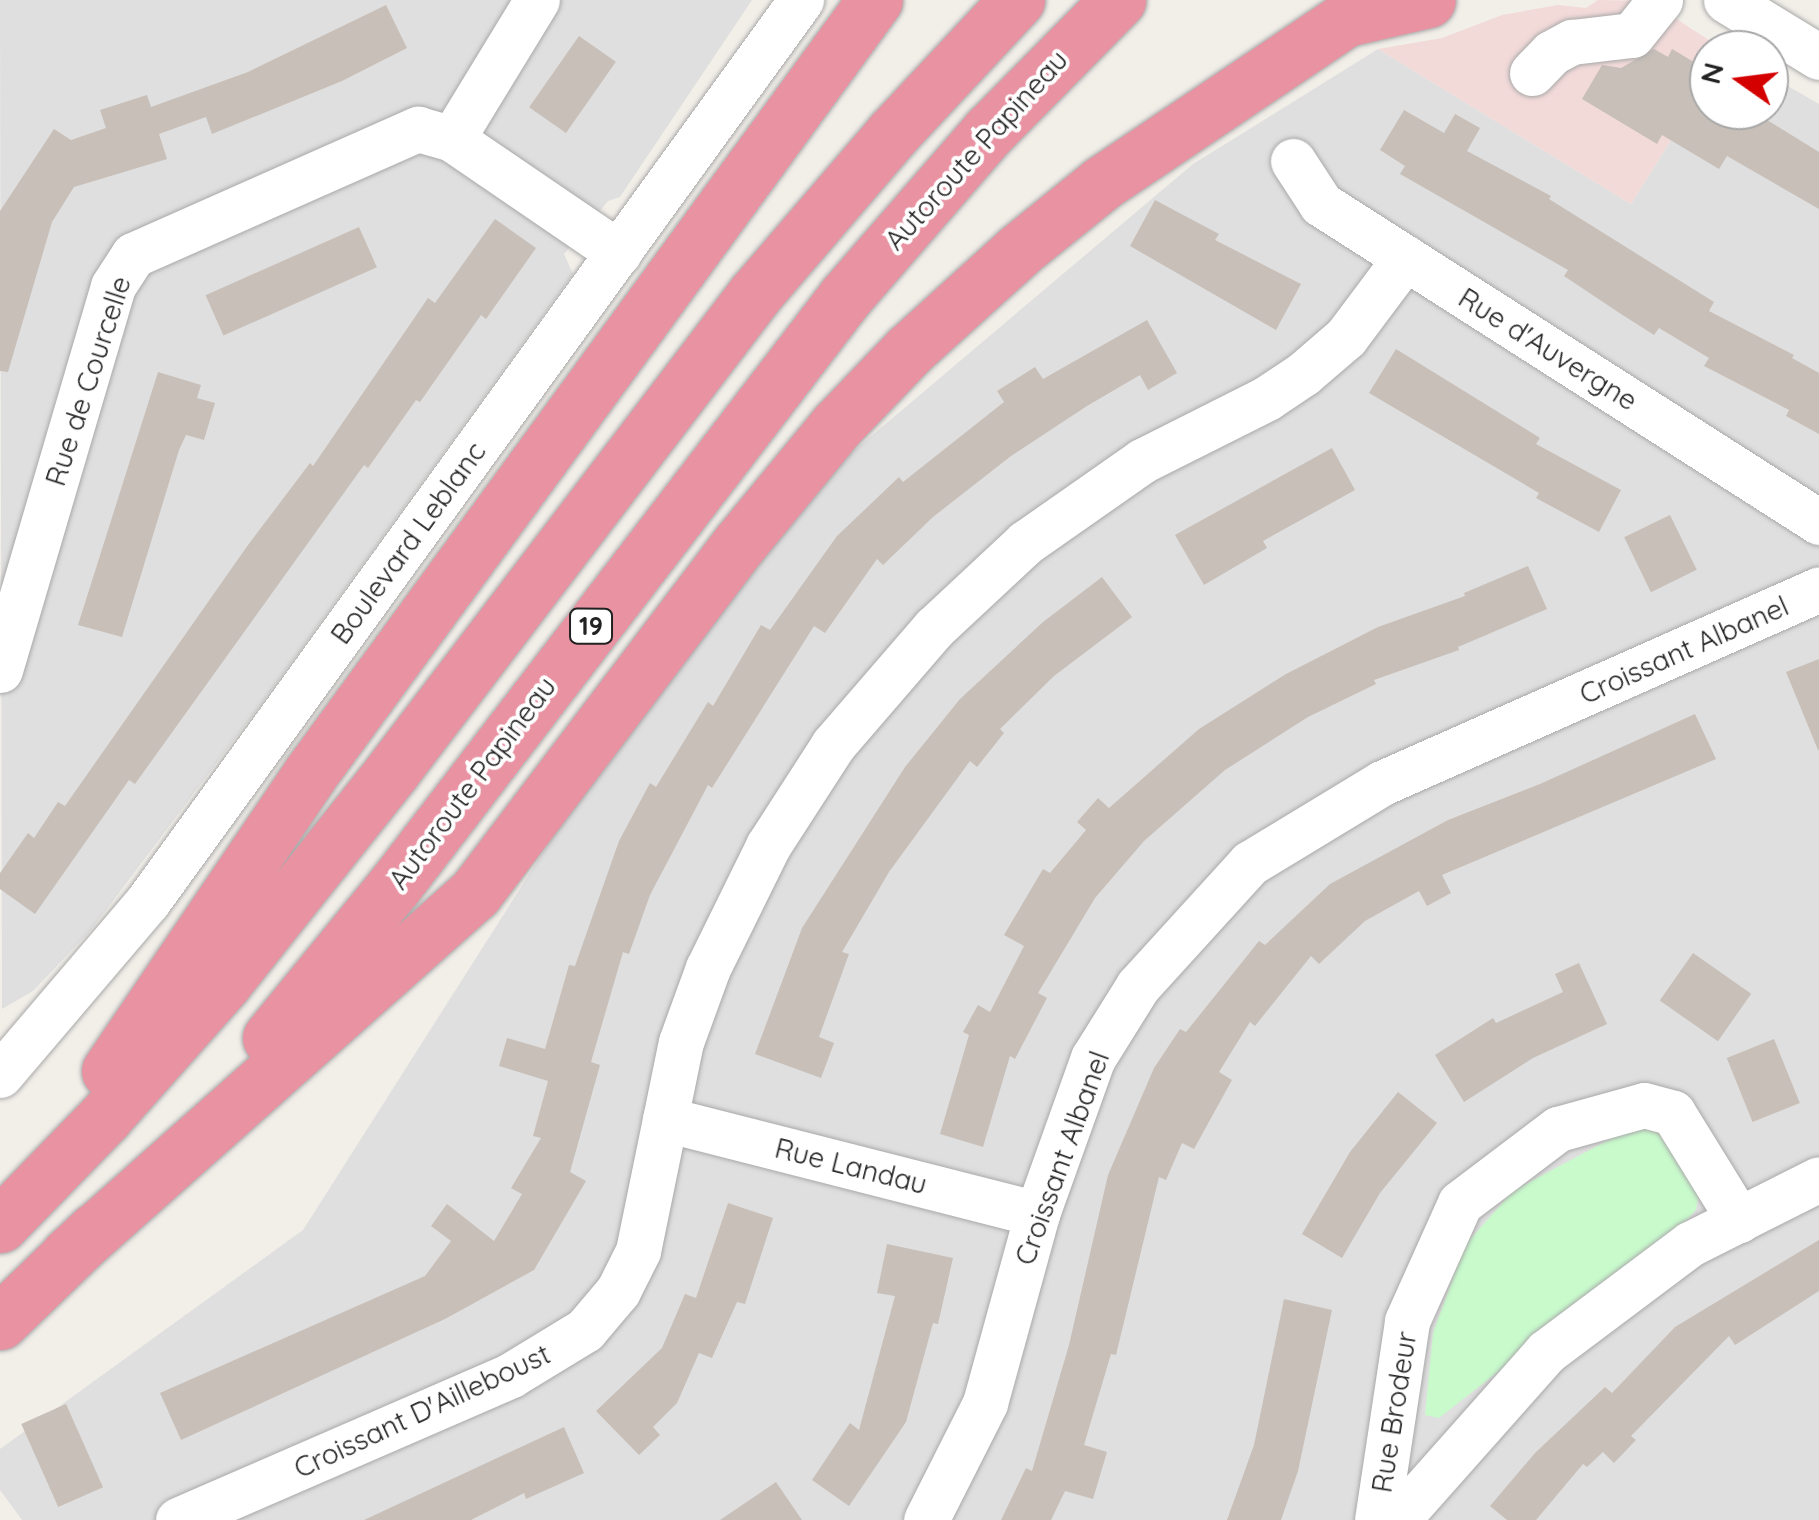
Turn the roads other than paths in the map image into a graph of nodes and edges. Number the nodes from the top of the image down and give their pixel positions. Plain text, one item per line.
1 (537, 0) edge
2 (802, 0) edge
3 (875, 0) edge
4 (1016, 0) edge
5 (1118, 0) edge
6 (1428, 0) edge
7 (1660, 0) edge
8 (1726, 0) edge
9 (1354, 9) edge
10 (1819, 57) edge
11 (1532, 73) dead end
12 (452, 139) junction
13 (1293, 162) dead end
14 (619, 253) junction
15 (1406, 258) junction
16 (1819, 522) edge
17 (1819, 589) edge
18 (0, 670) edge
19 (2, 1069) edge
20 (664, 1119) junction
21 (1819, 1180) edge
22 (1037, 1214) junction
23 (7, 1218) edge
24 (1739, 1220) junction
25 (68, 1256) junction
26 (0, 1322) edge
27 (178, 1520) edge
28 (926, 1520) edge
29 (1377, 1520) edge
30 (1398, 1520) edge

1 - 12 street
2 - 14 street, Boulevard Leblanc
3 - 23 highway
4 - 23 highway, 19
5 - 25 highway, Autoroute Papineau / 19
6 - 9 highway
7 - 11 street
8 - 10 street
9 - 25 highway
12 - 14 street, Rue de Courcelle
12 - 18 street, Rue de Courcelle
13 - 15 street, Rue d'Auvergne
14 - 19 street, Boulevard Leblanc
15 - 16 street, Rue d'Auvergne
15 - 20 street, Croissant D'Ailleboust
17 - 22 street, Croissant Albanel
20 - 22 street, Rue Landau
20 - 27 street, Croissant D'Ailleboust
21 - 24 street, Rue Brodeur
22 - 28 street, Croissant Albanel
24 - 29 street, Rue Brodeur
24 - 30 street, Rue Brodeur
25 - 26 highway, Autoroute Papineau / 19

